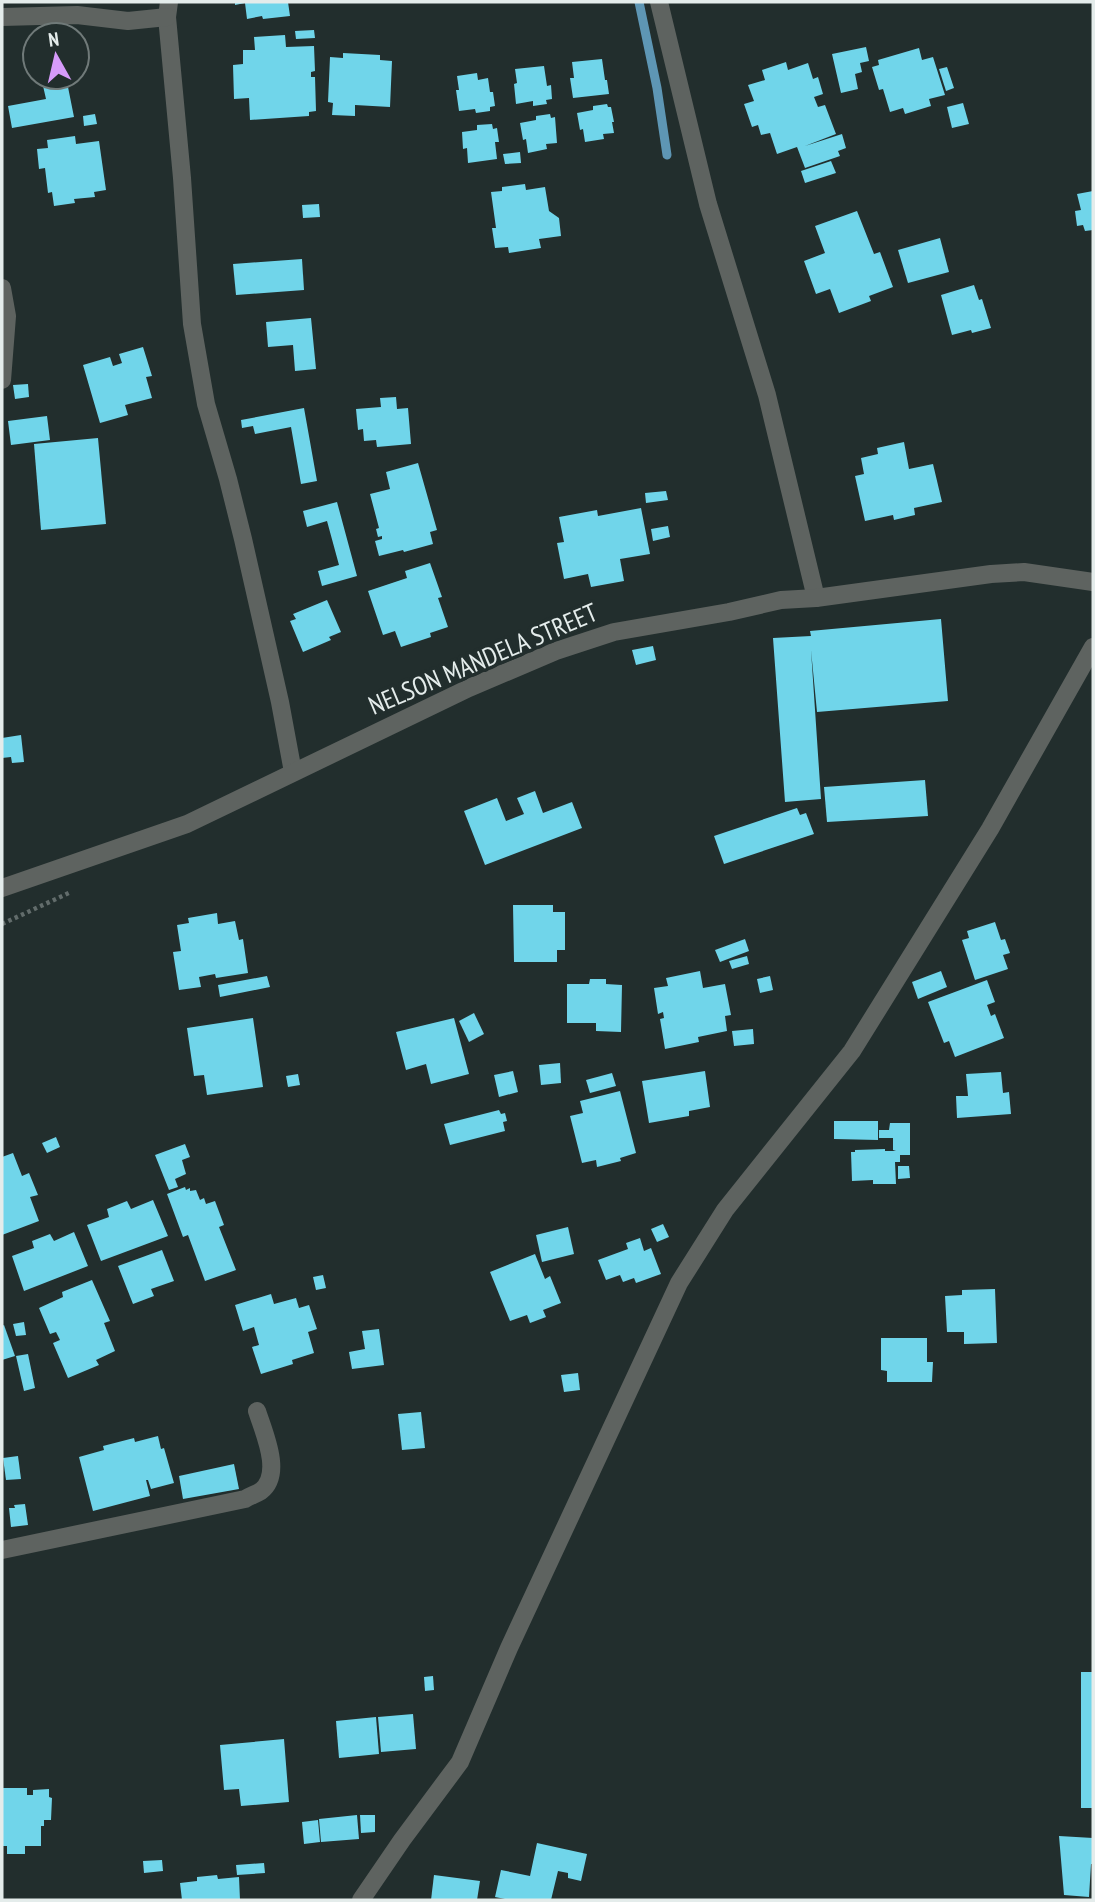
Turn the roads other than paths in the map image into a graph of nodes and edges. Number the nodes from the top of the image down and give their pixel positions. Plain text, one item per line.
1 (659, 2) edge
2 (168, 10) edge
3 (2, 17) edge
4 (2, 288) edge
5 (2, 380) edge
6 (1093, 582) edge
7 (816, 598) junction
8 (1093, 647) edge
9 (293, 772) junction
10 (2, 888) edge
11 (257, 1411) dead end
12 (2, 1550) edge
13 (361, 1900) edge

1 - 7 street
2 - 3 street
2 - 9 street
4 - 5 street
6 - 7 street, NELSON MANDELA STREET
7 - 9 street, NELSON MANDELA STREET
8 - 13 street
9 - 10 street, NELSON MANDELA STREET
11 - 12 street

